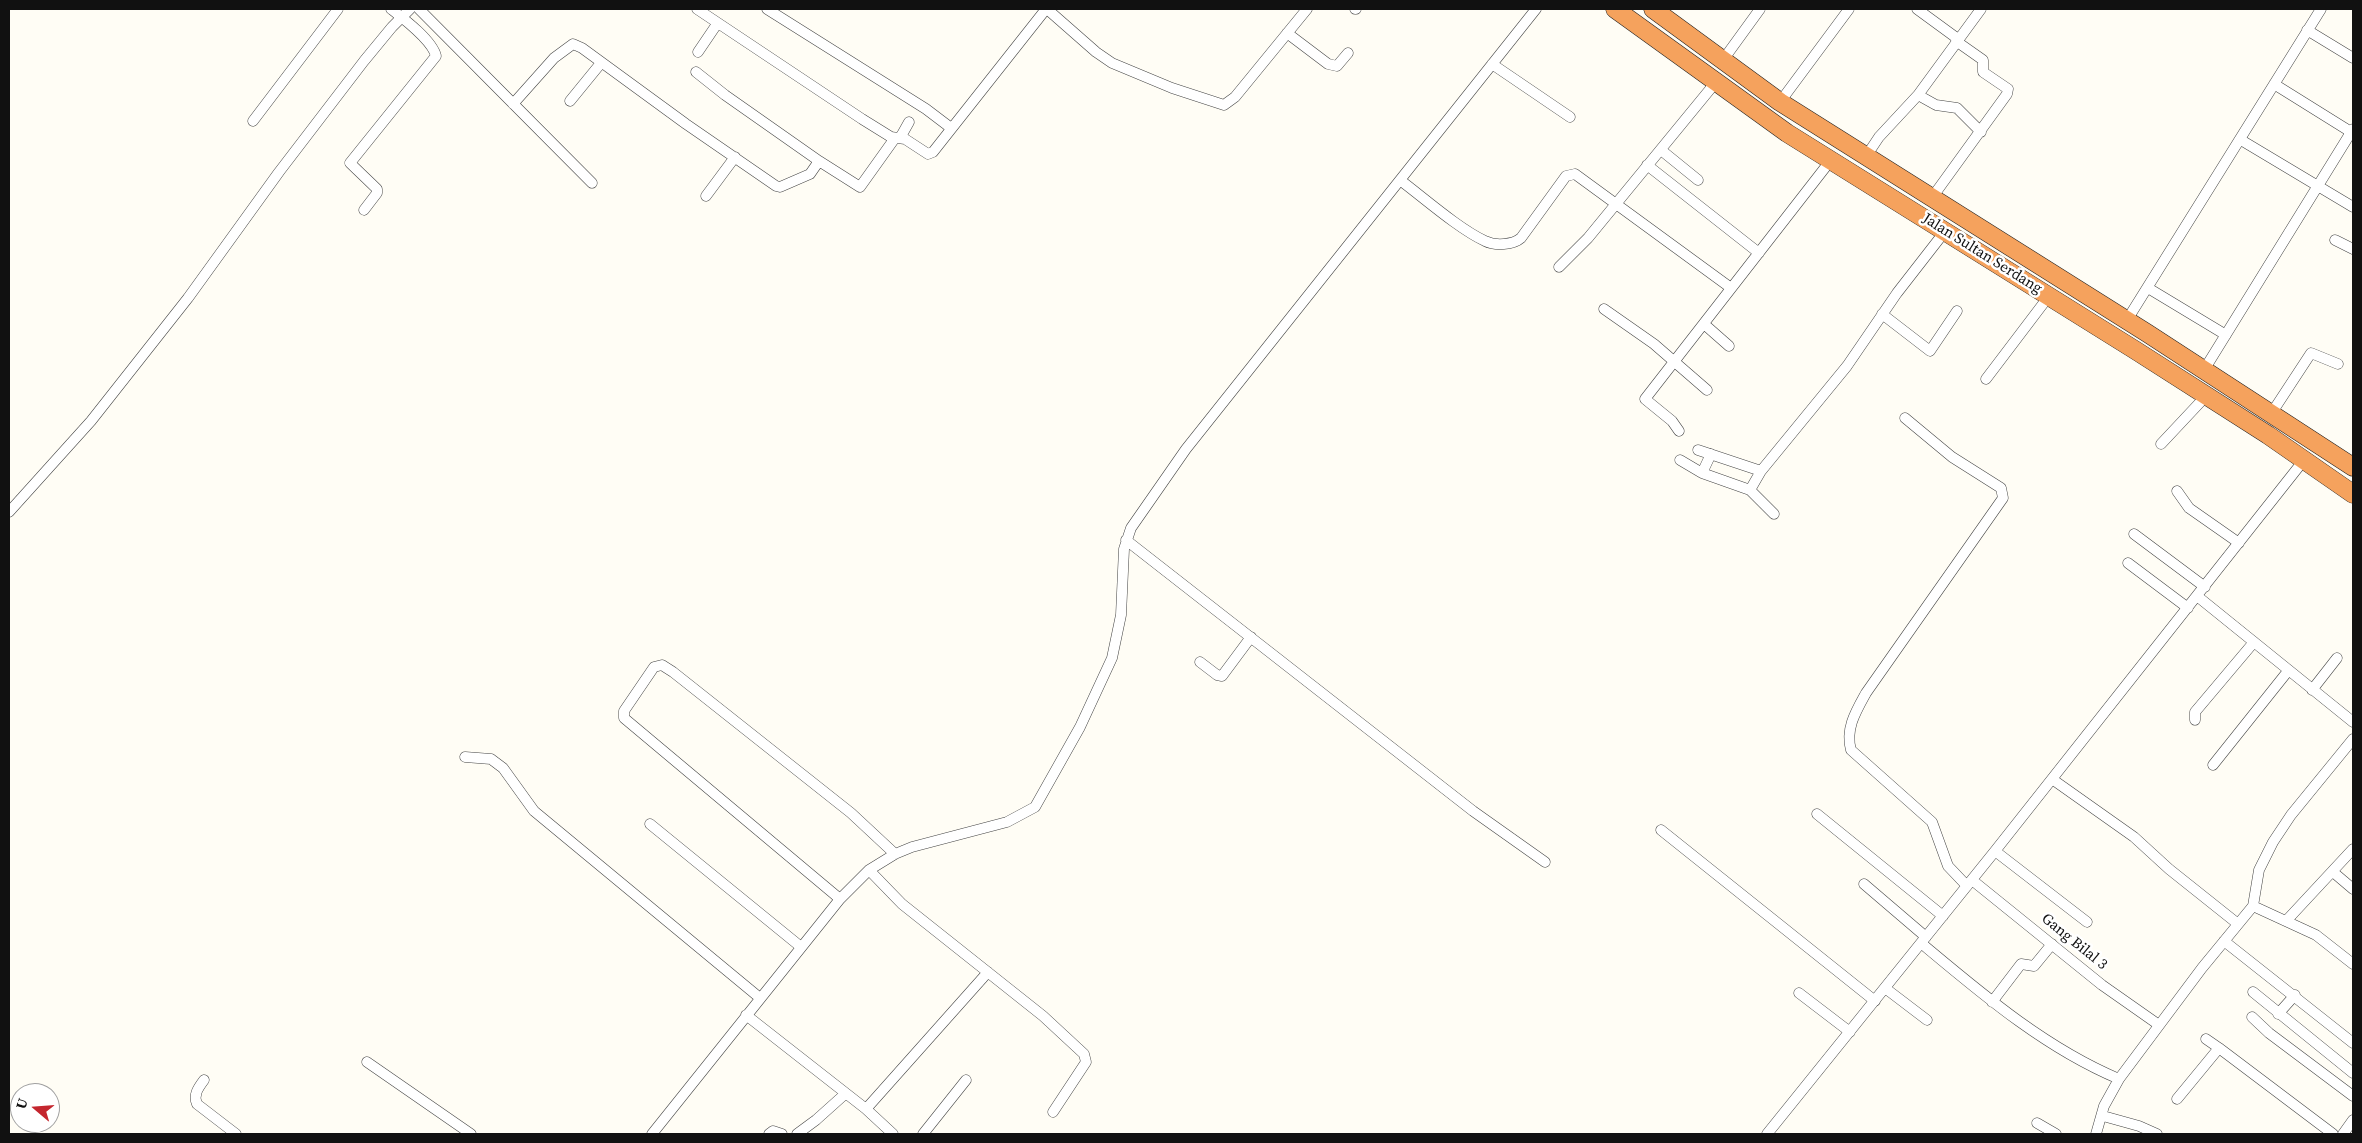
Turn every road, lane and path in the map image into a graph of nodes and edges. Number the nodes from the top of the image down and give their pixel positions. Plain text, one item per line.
1 (338, 9) edge
2 (391, 9) edge
3 (419, 9) edge
4 (698, 9) edge
5 (767, 9) edge
6 (1047, 9) edge
7 (1307, 9) edge
8 (1536, 9) edge
9 (1615, 9) edge
10 (1653, 9) edge
11 (1760, 9) edge
12 (1848, 9) edge
13 (1917, 9) edge
14 (1981, 9) edge
15 (2321, 9) edge
16 (407, 12) edge
17 (717, 24) junction
18 (2307, 30) junction
19 (1287, 33) junction
20 (1957, 40) junction
21 (698, 52) dead end
22 (1348, 53) dead end
23 (2353, 58) edge
24 (1723, 60) junction
25 (601, 63) junction
26 (1492, 64) junction
27 (696, 72) dead end
28 (1716, 82) junction
29 (2274, 84) junction
30 (1918, 94) junction
31 (570, 101) dead end
32 (1780, 102) junction
33 (513, 104) junction
34 (1570, 117) dead end
35 (253, 122) dead end
36 (909, 122) dead end
37 (951, 128) junction
38 (2352, 130) edge
39 (1981, 132) junction
40 (897, 138) junction
41 (2241, 140) junction
42 (1661, 150) junction
43 (735, 157) junction
44 (1866, 158) junction
45 (1831, 160) junction
46 (819, 161) junction
47 (1647, 165) junction
48 (1400, 180) junction
49 (1698, 180) dead end
50 (592, 183) dead end
51 (2318, 186) junction
52 (706, 196) dead end
53 (1931, 199) junction
54 (1616, 202) junction
55 (2353, 207) edge
56 (364, 210) dead end
57 (1946, 230) junction
58 (2335, 240) dead end
59 (2353, 249) edge
60 (1758, 253) junction
61 (1559, 267) dead end
62 (1731, 288) junction
63 (2148, 288) junction
64 (2050, 296) junction
65 (1604, 309) dead end
66 (1957, 311) dead end
67 (1882, 314) junction
68 (2127, 320) junction
69 (1704, 324) junction
70 (2148, 333) junction
71 (2226, 335) junction
72 (1729, 346) dead end
73 (2136, 350) junction
74 (1674, 361) junction
75 (2338, 364) dead end
76 (2204, 370) junction
77 (1986, 379) dead end
78 (1707, 390) dead end
79 (2206, 396) junction
80 (2271, 414) junction
81 (1905, 418) dead end
82 (1679, 431) dead end
83 (2161, 444) dead end
84 (1698, 450) dead end
85 (1711, 454) junction
86 (1680, 460) dead end
87 (2304, 460) junction
88 (2353, 467) edge
89 (1762, 472) junction
90 (1702, 474) junction
91 (1750, 490) junction
92 (2177, 491) dead end
93 (2353, 494) edge
94 (9, 512) edge
95 (1774, 514) dead end
96 (2134, 534) dead end
97 (1126, 540) junction
98 (2240, 543) junction
99 (2128, 563) dead end
100 (2205, 587) junction
101 (2197, 596) junction
102 (2188, 608) junction
103 (1251, 637) junction
104 (2254, 642) junction
105 (2337, 658) dead end
106 (1200, 662) dead end
107 (2288, 671) junction
108 (2312, 690) junction
109 (2195, 720) dead end
110 (2353, 722) edge
111 (2353, 740) edge
112 (465, 757) dead end
113 (2213, 765) dead end
114 (2052, 779) junction
115 (1817, 814) dead end
116 (650, 824) dead end
117 (1661, 830) dead end
118 (2353, 849) edge
119 (1995, 851) junction
120 (894, 854) junction
121 (1545, 862) dead end
122 (869, 870) junction
123 (2333, 872) junction
124 (1970, 883) junction
125 (1864, 884) dead end
126 (2353, 889) edge
127 (840, 899) junction
128 (2253, 906) junction
129 (1943, 916) junction
130 (2287, 920) junction
131 (2087, 922) dead end
132 (2238, 924) junction
133 (1924, 940) junction
134 (2224, 941) junction
135 (2052, 944) junction
136 (801, 947) junction
137 (2353, 964) edge
138 (988, 972) junction
139 (1885, 988) junction
140 (2253, 992) dead end
141 (1799, 993) dead end
142 (2295, 995) junction
143 (760, 998) junction
144 (1875, 1001) junction
145 (1992, 1002) junction
146 (2278, 1014) junction
147 (746, 1015) junction
148 (2252, 1017) dead end
149 (1927, 1020) dead end
150 (2159, 1025) junction
151 (1850, 1032) junction
152 (2206, 1039) dead end
153 (2353, 1043) edge
154 (2219, 1048) junction
155 (367, 1062) dead end
156 (2353, 1073) edge
157 (2119, 1079) junction
158 (204, 1080) dead end
159 (966, 1080) dead end
160 (845, 1094) junction
161 (2353, 1096) edge
162 (2177, 1099) dead end
163 (866, 1109) junction
164 (1053, 1112) dead end
165 (2103, 1112) junction
166 (2353, 1120) edge
167 (2037, 1122) dead end
168 (236, 1134) edge
169 (472, 1134) edge
170 (652, 1134) edge
171 (769, 1134) edge
172 (782, 1134) edge
173 (797, 1134) edge
174 (893, 1134) edge
175 (923, 1134) edge
176 (1767, 1134) edge
177 (2056, 1134) edge
178 (2096, 1134) edge
179 (2157, 1134) edge
180 (2333, 1134) edge
181 (2343, 1134) edge

1 - 35 street
2 - 16 street
3 - 33 street
4 - 17 street
5 - 37 street
6 - 19 street
6 - 37 street
7 - 19 street
8 - 26 street
9 - 28 highway, Jalan Sultan Serdang
10 - 24 highway, Jalan Sultan Serdang
11 - 24 street
12 - 32 street
13 - 20 street
14 - 20 street
15 - 18 street
16 - 56 street
16 - 94 street
17 - 21 street
17 - 40 street
18 - 23 street
18 - 29 street
19 - 22 street
20 - 30 street
20 - 39 street
24 - 32 highway, Jalan Sultan Serdang
25 - 31 street
25 - 33 street
25 - 43 street
26 - 34 street
26 - 48 street
27 - 46 street
28 - 42 street
28 - 45 highway, Jalan Sultan Serdang
29 - 38 street
29 - 41 street
30 - 39 street
30 - 44 street
32 - 44 highway, Jalan Sultan Serdang
33 - 50 street
36 - 40 street
37 - 40 street
38 - 51 street
39 - 53 street
40 - 46 street
41 - 51 street
41 - 63 street
42 - 47 street
42 - 49 street
43 - 46 street
43 - 52 street
44 - 53 highway, Jalan Sultan Serdang
45 - 57 highway, Jalan Sultan Serdang
45 - 60 street
47 - 54 street
47 - 60 street
48 - 54 street
48 - 97 street
51 - 55 street
51 - 71 street
53 - 68 highway, Jalan Sultan Serdang
54 - 61 street
54 - 62 street
57 - 64 highway, Jalan Sultan Serdang
57 - 67 street
58 - 59 street
60 - 62 street
62 - 69 street
63 - 68 street
63 - 71 street
64 - 73 highway, Jalan Sultan Serdang
64 - 77 street
65 - 74 street
66 - 67 street
67 - 89 street
68 - 70 highway, Jalan Sultan Serdang
69 - 72 street
69 - 74 street
70 - 73 highway
70 - 76 highway, Jalan Sultan Serdang
71 - 76 street
73 - 79 highway, Jalan Sultan Serdang
74 - 78 street
74 - 82 street
75 - 80 street
76 - 80 highway, Jalan Sultan Serdang
79 - 83 street
79 - 87 highway, Jalan Sultan Serdang
80 - 88 highway, Jalan Sultan Serdang
81 - 124 street, Gang Bilal 3
84 - 85 street
85 - 89 street
85 - 90 street
86 - 90 street
87 - 93 highway, Jalan Sultan Serdang
87 - 98 street
89 - 91 street
90 - 91 street
91 - 95 street
92 - 98 street
96 - 100 street
97 - 103 street
97 - 120 street
98 - 100 street
99 - 102 street
100 - 101 street
101 - 102 street
101 - 104 street
102 - 114 street
103 - 106 street
103 - 121 street
104 - 107 street
104 - 109 street
105 - 108 street
107 - 108 street
107 - 113 street
108 - 110 street
111 - 128 street
112 - 143 street
114 - 119 street
114 - 132 street
115 - 129 street
116 - 136 street
117 - 144 street
118 - 123 street
119 - 124 street
119 - 131 street
120 - 122 street
120 - 127 street
122 - 127 street
122 - 138 street
123 - 126 street
123 - 130 street
124 - 129 street
124 - 135 street, Gang Bilal 3
125 - 133 street
127 - 136 street
128 - 130 street
128 - 132 street
129 - 133 street
130 - 137 street
132 - 134 street
133 - 139 street
133 - 145 street
134 - 142 street
134 - 150 street
135 - 145 street
135 - 150 street, Gang Bilal 3
136 - 143 street
138 - 163 street
138 - 164 street
139 - 144 street
139 - 149 street
140 - 146 street
141 - 151 street
142 - 146 street
142 - 153 street
143 - 147 street
144 - 151 street
145 - 157 street
146 - 156 street
147 - 160 street
147 - 170 street
148 - 161 street
150 - 157 street
151 - 176 street
152 - 154 street
154 - 162 street
154 - 180 street
155 - 169 street
157 - 165 street
158 - 168 street
159 - 175 street
160 - 163 street
160 - 173 street
163 - 174 street
165 - 178 street
165 - 179 street
166 - 181 street
167 - 177 street
171 - 172 street

